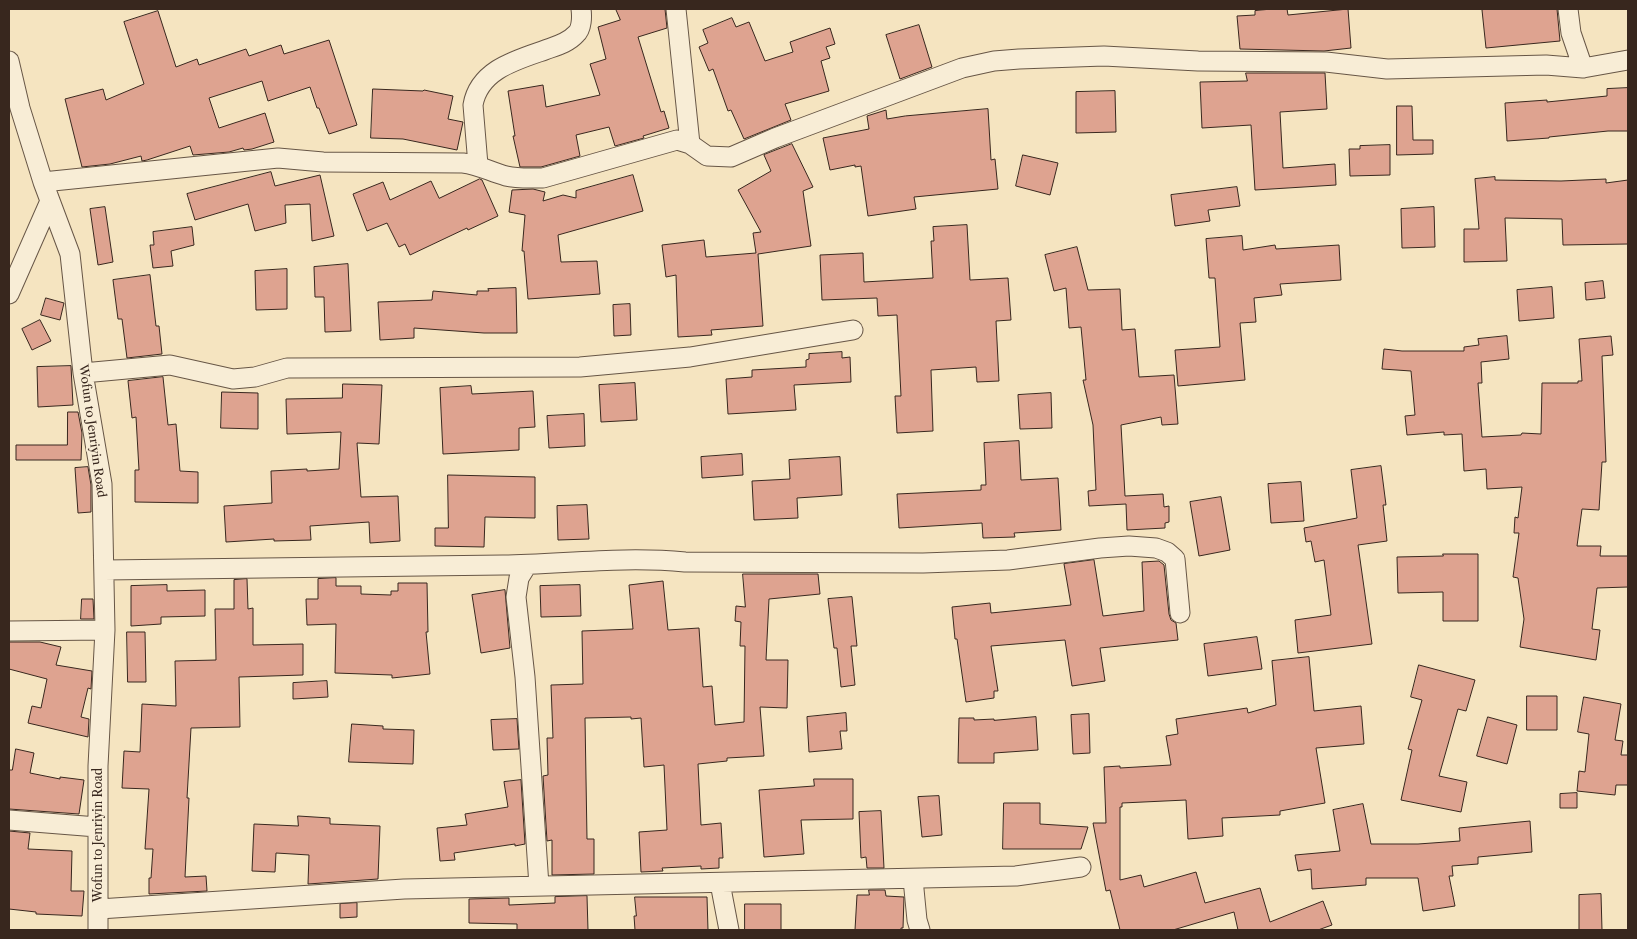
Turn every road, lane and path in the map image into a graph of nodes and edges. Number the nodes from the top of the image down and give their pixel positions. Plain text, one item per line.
1 (581, 9) edge
2 (1568, 9) edge
3 (675, 10) edge
4 (1628, 60) edge
5 (9, 61) edge
6 (1583, 68) junction
7 (14, 107) edge
8 (690, 144) junction
9 (478, 165) junction
10 (43, 182) junction
11 (50, 201) junction
12 (9, 294) edge
13 (853, 330) dead end
14 (83, 372) junction
15 (527, 565) junction
16 (104, 570) junction
17 (1180, 613) dead end
18 (105, 630) junction
19 (9, 631) edge
20 (9, 820) edge
21 (97, 827) junction
22 (1081, 867) dead end
23 (913, 879) junction
24 (720, 883) junction
25 (539, 886) junction
26 (99, 908) junction
27 (98, 930) edge
28 (729, 930) edge
29 (920, 930) edge

1 - 9 street
2 - 6 street
3 - 8 street
4 - 6 street
5 - 7 street, Wofun to Jenriyin Road
6 - 8 street
7 - 10 street, Wofun to Jenriyin Road
8 - 9 street
9 - 10 street
10 - 11 street, Wofun to Jenriyin Road
11 - 12 street
11 - 14 street, Wofun to Jenriyin Road
13 - 14 street
14 - 16 street, Wofun to Jenriyin Road
15 - 16 street
15 - 17 street
15 - 25 street
16 - 18 street, Wofun to Jenriyin Road
18 - 19 street
18 - 21 street, Wofun to Jenriyin Road
20 - 21 street
21 - 26 street, Wofun to Jenriyin Road
22 - 23 street
23 - 24 street
23 - 29 street
24 - 25 street
24 - 28 street
25 - 26 street
26 - 27 street, Wofun to Jenriyin Road

